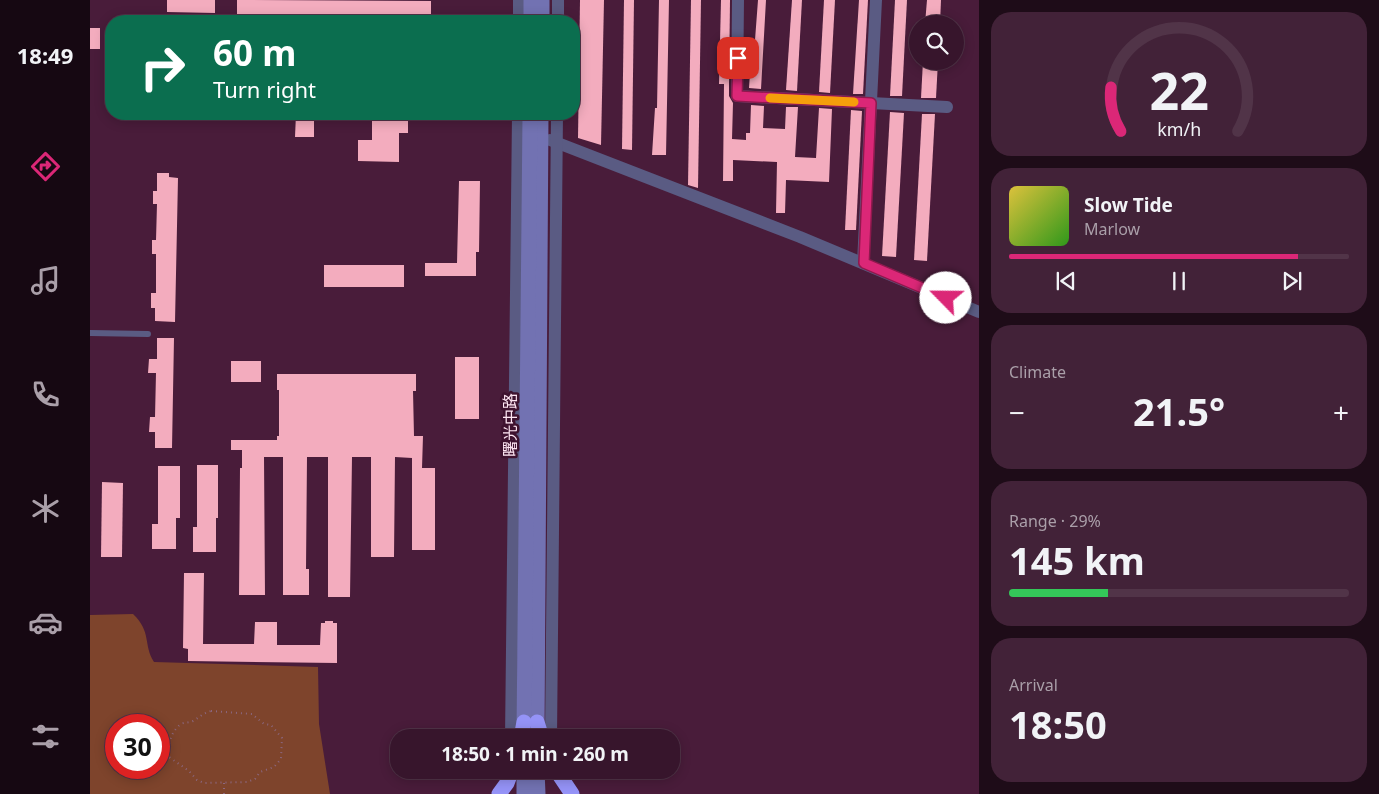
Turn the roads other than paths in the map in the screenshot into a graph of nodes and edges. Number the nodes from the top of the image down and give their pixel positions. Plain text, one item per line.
1 (519, 0) edge
2 (531, 0) edge
3 (542, 0) edge
4 (558, 0) edge
5 (738, 0) edge
6 (876, 0) edge
7 (519, 15) edge
8 (531, 15) edge
9 (542, 15) edge
10 (558, 15) edge
11 (871, 103) junction
12 (947, 107) dead end
13 (518, 120) edge
14 (530, 120) edge
15 (541, 120) edge
16 (557, 120) edge
17 (541, 136) junction
18 (557, 142) junction
19 (864, 263) junction
20 (979, 312) edge
21 (90, 333) edge
22 (148, 334) dead end
23 (533, 727) edge
24 (511, 729) edge
25 (552, 729) edge
26 (510, 779) edge
27 (517, 779) edge
28 (537, 779) edge
29 (562, 779) edge
30 (499, 794) edge
31 (524, 794) edge
32 (538, 794) edge
33 (572, 794) edge

1 - 7 street
2 - 8 main road
3 - 9 main road
4 - 10 street
5 - 11 street
6 - 11 street
11 - 12 street
11 - 19 street
13 - 24 street
14 - 23 main road, 曙光中路
15 - 17 main road, 曙光中路
16 - 18 street
17 - 18 street
17 - 23 main road, 曙光中路
18 - 19 street
18 - 25 street
19 - 20 street
21 - 22 lane
26 - 30 highway
27 - 31 main road
28 - 32 main road
29 - 33 highway

